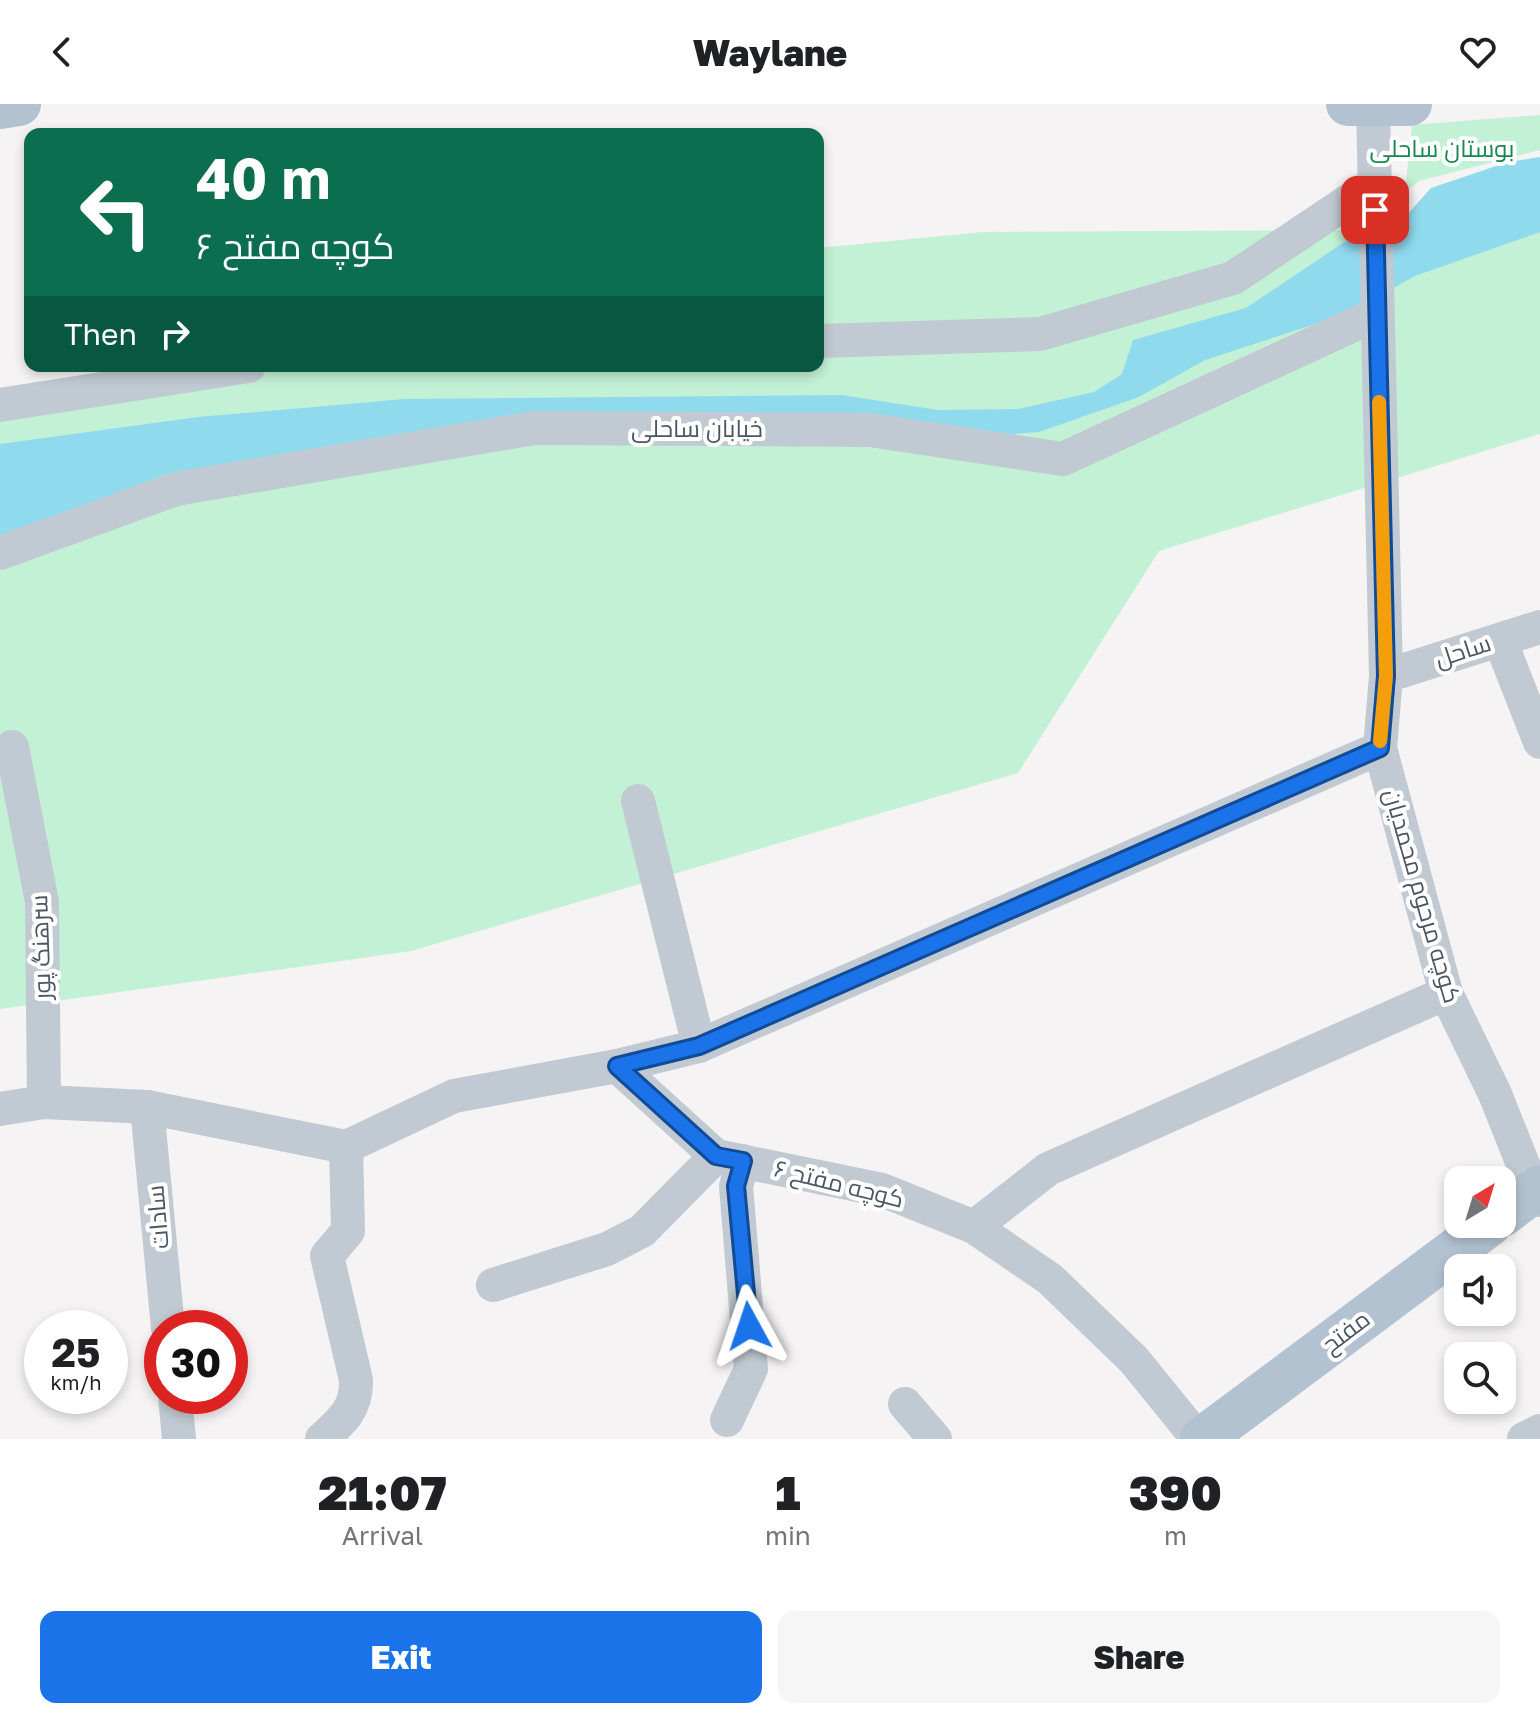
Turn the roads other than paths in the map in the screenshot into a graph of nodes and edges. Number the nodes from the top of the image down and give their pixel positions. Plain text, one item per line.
1 (19, 104) edge
2 (1377, 105) edge
3 (0, 107) edge
4 (1374, 168) junction
5 (1377, 314) junction
6 (824, 341) edge
7 (211, 372) edge
8 (0, 405) edge
9 (0, 553) edge
10 (1540, 627) edge
11 (1500, 640) junction
12 (1386, 676) junction
13 (1540, 742) edge
14 (12, 747) dead end
15 (1380, 748) junction
16 (638, 801) dead end
17 (1446, 993) junction
18 (699, 1046) junction
19 (617, 1066) junction
20 (44, 1102) junction
21 (147, 1107) junction
22 (0, 1109) edge
23 (346, 1147) junction
24 (729, 1159) junction
25 (1529, 1198) edge
26 (974, 1227) junction
27 (1471, 1238) edge
28 (493, 1285) dead end
29 (166, 1310) edge
30 (905, 1404) dead end
31 (177, 1414) edge
32 (727, 1420) dead end
33 (1540, 1431) edge
34 (179, 1439) edge
35 (322, 1439) edge
36 (935, 1439) edge
37 (1200, 1439) edge
38 (1524, 1439) edge

1 - 3 main road
2 - 4 street, کوچه مرحوم محمدیان
4 - 5 street, کوچه مرحوم محمدیان
4 - 6 street
5 - 9 street, خیابان ساحلی
5 - 12 street, کوچه مرحوم محمدیان
7 - 8 street
10 - 11 street, ساحل
11 - 12 street, ساحل
11 - 13 street
12 - 15 street, کوچه مرحوم محمدیان
14 - 20 street, سرهنگ پور
15 - 17 street, کوچه مرحوم محمدیان
15 - 18 street
16 - 18 street
17 - 25 street, کوچه مرحوم محمدیان
17 - 26 street
18 - 19 street
19 - 23 street
19 - 24 street
20 - 21 street
20 - 22 street
21 - 23 street
21 - 29 street, سادات
23 - 35 street
24 - 26 street, کوچه مفتح ۶
24 - 28 street
24 - 32 street
26 - 37 street, کوچه مفتح ۶
27 - 37 main road, مفتح
30 - 36 street
31 - 34 street
33 - 38 street

